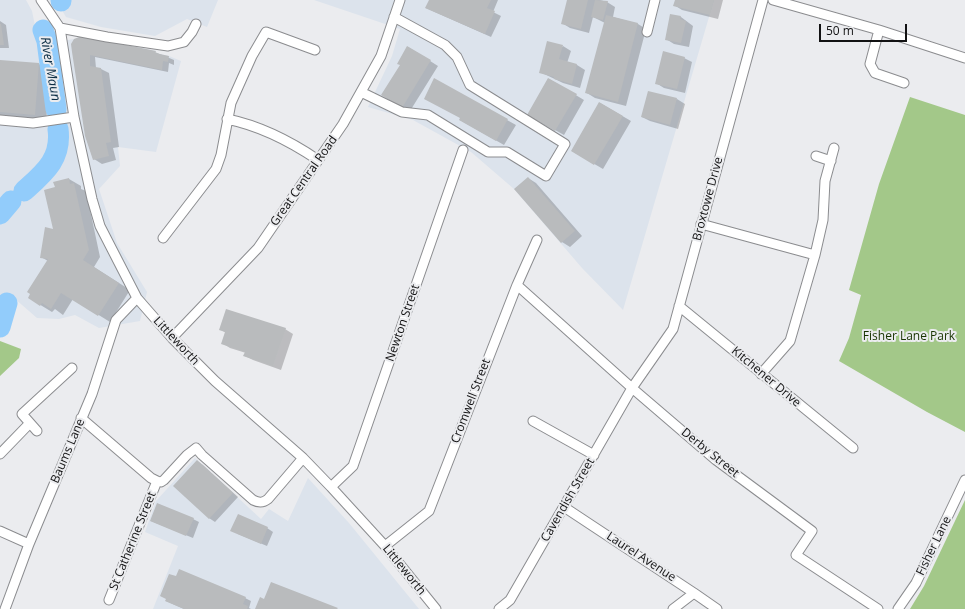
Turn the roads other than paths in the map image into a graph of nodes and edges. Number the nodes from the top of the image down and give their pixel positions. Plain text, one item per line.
1 (41, 0) edge
2 (400, 0) edge
3 (655, 0) edge
4 (763, 0) edge
5 (774, 0) edge
6 (394, 18) junction
7 (196, 24) dead end
8 (60, 28) junction
9 (879, 30) junction
10 (647, 32) dead end
11 (315, 50) dead end
12 (965, 58) edge
13 (904, 83) dead end
14 (361, 92) junction
15 (74, 117) junction
16 (227, 119) junction
17 (0, 120) edge
18 (834, 148) dead end
19 (463, 150) dead end
20 (816, 156) dead end
21 (318, 160) junction
22 (831, 161) junction
23 (701, 224) junction
24 (163, 238) dead end
25 (537, 240) dead end
26 (815, 255) junction
27 (517, 285) junction
28 (137, 298) junction
29 (679, 306) junction
30 (172, 338) junction
31 (72, 368) dead end
32 (761, 374) junction
33 (632, 388) junction
34 (81, 418) junction
35 (533, 422) dead end
36 (30, 423) junction
37 (37, 431) dead end
38 (853, 448) dead end
39 (0, 454) edge
40 (594, 455) junction
41 (303, 458) junction
42 (965, 480) edge
43 (157, 482) junction
44 (331, 487) junction
45 (564, 507) junction
46 (0, 531) edge
47 (29, 544) junction
48 (385, 546) junction
49 (694, 593) junction
50 (109, 600) dead end
51 (5, 609) edge
52 (436, 609) edge
53 (499, 609) edge
54 (673, 609) edge
55 (717, 609) edge
56 (878, 609) edge
57 (898, 609) edge

1 - 8 street, Littleworth
2 - 6 street, Great Central Road
3 - 10 street
4 - 23 street, Broxtowe Drive
5 - 9 street
6 - 14 street, Great Central Road
6 - 14 street
7 - 8 street
8 - 15 street, Littleworth
9 - 12 street
9 - 13 street
11 - 16 street
14 - 21 street, Great Central Road
15 - 17 street
15 - 28 street, Littleworth
16 - 21 street
16 - 24 street
18 - 22 street
19 - 44 street, Newton Street
20 - 22 street
21 - 30 street, Great Central Road
22 - 26 street
23 - 26 street
23 - 29 street, Broxtowe Drive
25 - 27 street, Cromwell Street
26 - 32 street
27 - 33 street, Derby Street
27 - 48 street, Cromwell Street
28 - 30 street, Littleworth
28 - 34 street, Baums Lane
29 - 32 street, Kitchener Drive
29 - 33 street, Broxtowe Drive
30 - 41 street, Littleworth
31 - 36 street
32 - 38 street, Kitchener Drive
33 - 40 street, Cavendish Street
33 - 56 street, Derby Street
34 - 43 street
34 - 47 street, Baums Lane
35 - 40 street
36 - 37 street
36 - 39 street
40 - 45 street, Cavendish Street
41 - 43 street
41 - 44 street, Littleworth
42 - 57 street, Fisher Lane
43 - 50 street, St Catherine Street
44 - 48 street, Littleworth
45 - 49 street, Laurel Avenue
45 - 53 street, Cavendish Street
46 - 47 street
47 - 51 street, Baums Lane
48 - 52 street, Littleworth
49 - 54 street
49 - 55 street, Laurel Avenue

